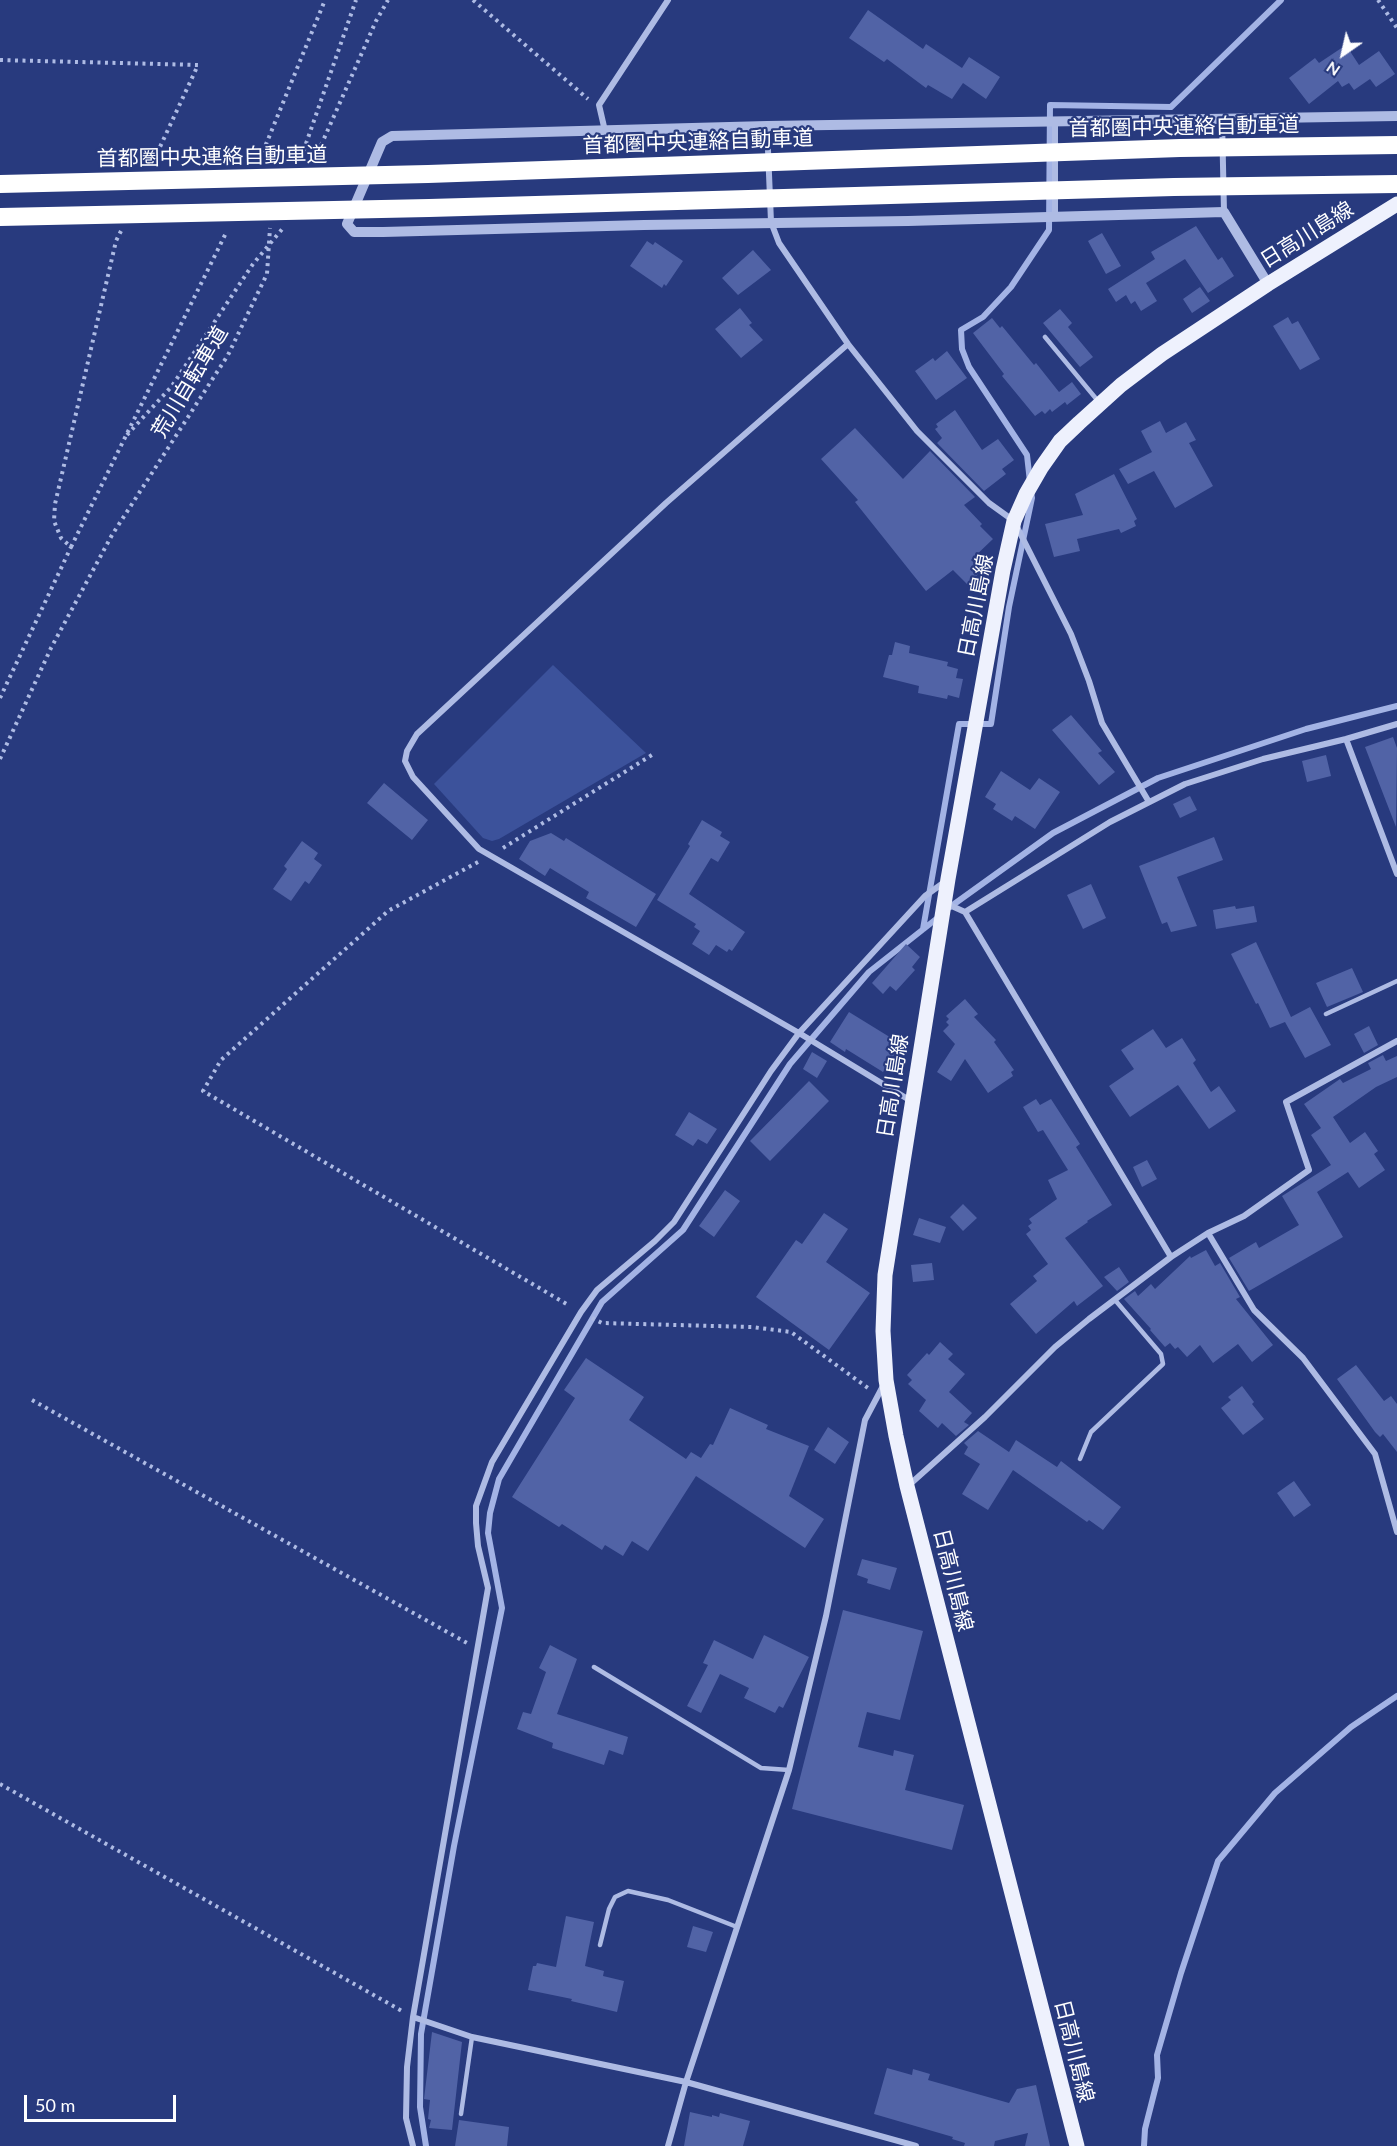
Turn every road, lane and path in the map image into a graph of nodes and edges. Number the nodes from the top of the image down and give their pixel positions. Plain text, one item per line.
1 (356, 0) edge
2 (473, 0) edge
3 (668, 0) edge
4 (1378, 0) edge
5 (1397, 28) edge
6 (0, 60) edge
7 (599, 105) junction
8 (1397, 116) edge
9 (1222, 119) junction
10 (1055, 123) junction
11 (767, 126) junction
12 (605, 131) junction
13 (1397, 145) edge
14 (151, 167) dead end
15 (297, 167) dead end
16 (0, 184) edge
17 (1397, 184) edge
18 (1397, 204) edge
19 (1224, 212) junction
20 (1055, 216) junction
21 (0, 217) edge
22 (771, 222) junction
23 (270, 225) dead end
24 (121, 230) dead end
25 (1268, 284) junction
26 (1045, 337) dead end
27 (848, 344) junction
28 (1100, 403) junction
29 (123, 440) dead end
30 (1014, 521) junction
31 (71, 547) junction
32 (0, 699) edge
33 (1397, 724) edge
34 (1346, 739) junction
35 (655, 753) dead end
36 (0, 759) edge
37 (1149, 802) junction
38 (490, 856) junction
39 (1397, 874) edge
40 (948, 879) junction
41 (944, 903) junction
42 (965, 912) junction
43 (1397, 981) edge
44 (1326, 1014) dead end
45 (799, 1033) junction
46 (1397, 1041) edge
47 (912, 1102) junction
48 (1208, 1233) junction
49 (1171, 1257) junction
50 (1115, 1300) junction
51 (581, 1312) junction
52 (886, 1380) junction
53 (878, 1395) junction
54 (32, 1400) dead end
55 (1080, 1459) dead end
56 (907, 1486) junction
57 (1397, 1532) edge
58 (479, 1646) junction
59 (594, 1667) dead end
60 (789, 1770) junction
61 (0, 1784) edge
62 (737, 1927) junction
63 (600, 1945) dead end
64 (413, 2017) junction
65 (472, 2037) junction
66 (686, 2082) junction
67 (461, 2114) dead end
68 (413, 2146) edge
69 (668, 2146) edge
70 (916, 2146) edge
71 (1077, 2146) edge

1 - 15 path
2 - 7 path
3 - 7 street
4 - 5 path
6 - 14 path
7 - 12 street
8 - 9 street
9 - 10 street
9 - 19 street
10 - 11 street
10 - 20 street
11 - 12 street
11 - 22 street
12 - 22 street
13 - 16 highway, 首都圏中央連絡自動車道, bridge
17 - 21 highway, bridge
18 - 25 main road, 日高川島線
19 - 20 street
19 - 25 street
20 - 22 street
22 - 27 street
23 - 36 path, 荒川自転車道
24 - 31 path
25 - 28 main road, 日高川島線
26 - 28 lane
27 - 30 street
27 - 38 street
28 - 30 main road, 日高川島線
29 - 31 path
30 - 37 street
30 - 40 main road, 日高川島線
31 - 32 path
33 - 34 street
34 - 37 street
34 - 39 street
35 - 38 path
37 - 42 street
38 - 45 street
38 - 51 path
40 - 41 main road, 日高川島線
40 - 45 street
41 - 42 street
41 - 47 main road, 日高川島線
42 - 49 street
43 - 44 lane
45 - 47 street
45 - 51 street
46 - 48 street
47 - 52 main road, 日高川島線
48 - 49 street
48 - 57 street
49 - 50 street
50 - 55 lane
50 - 56 street
51 - 53 path
51 - 58 street
52 - 53 street
52 - 56 main road, 日高川島線
53 - 60 street
54 - 58 path
56 - 71 main road, 日高川島線
58 - 64 street
59 - 60 lane
60 - 62 street
61 - 64 path
62 - 63 lane
62 - 66 street
64 - 65 street
64 - 68 street
65 - 66 street
65 - 67 lane
66 - 69 street
66 - 70 street

